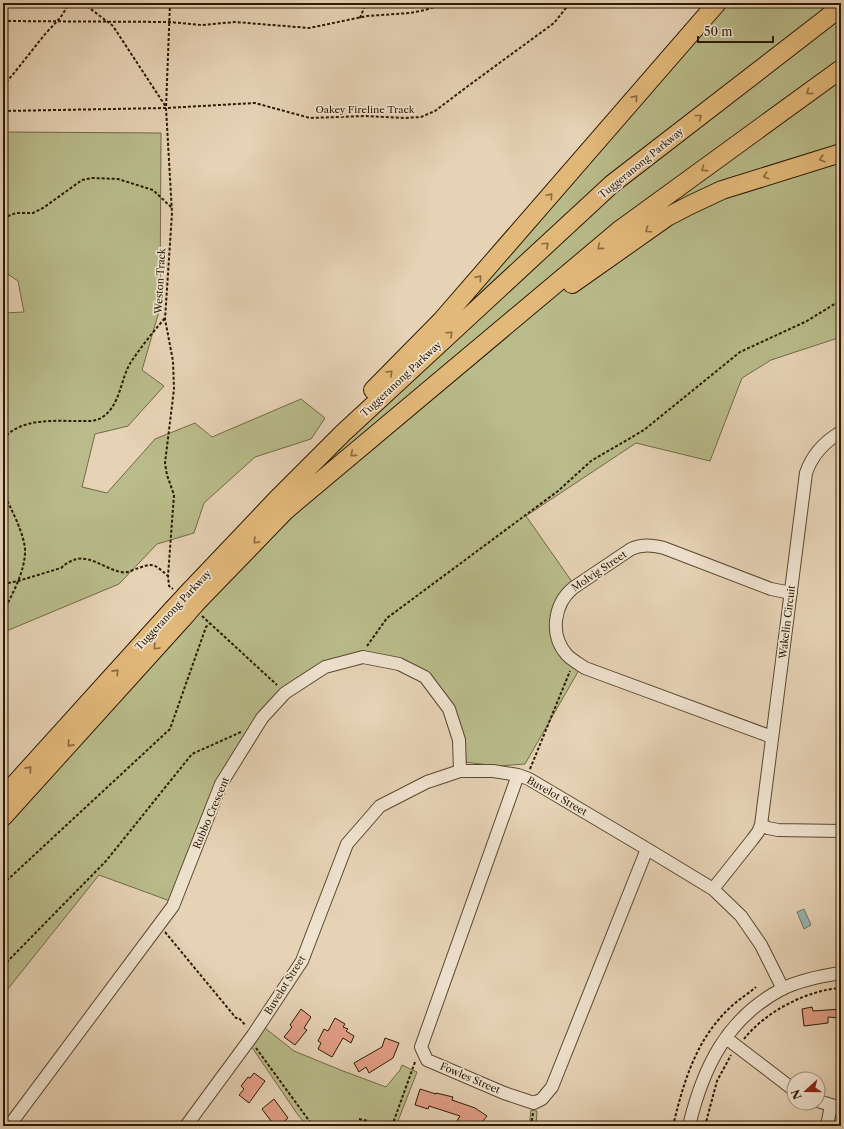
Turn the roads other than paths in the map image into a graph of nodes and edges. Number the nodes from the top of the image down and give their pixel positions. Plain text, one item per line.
1 (717, 3) edge
2 (841, 7) edge
3 (841, 69) edge
4 (841, 153) edge
5 (383, 429) junction
6 (841, 432) edge
7 (280, 496) junction
8 (791, 593) junction
9 (185, 605) junction
10 (772, 737) junction
11 (460, 771) junction
12 (521, 772) junction
13 (3, 797) edge
14 (3, 817) edge
15 (761, 824) junction
16 (841, 830) edge
17 (647, 848) junction
18 (713, 889) junction
19 (841, 973) edge
20 (783, 989) junction
21 (726, 1038) junction
22 (786, 1084) edge
23 (826, 1103) edge
24 (836, 1106) edge
25 (9, 1126) edge
26 (186, 1126) edge
27 (689, 1126) edge
28 (828, 1126) edge

7 -> 1 highway
7 -> 2 highway, Tuggeranong Parkway
3 -> 5 highway, Tuggeranong Parkway
4 -> 5 highway
5 -> 9 highway, Tuggeranong Parkway
6 - 8 street, Wakelin Circuit
7 - 9 highway, Tuggeranong Parkway
8 - 10 street, Wakelin Circuit
8 - 10 street, Molvig Street
13 -> 9 highway, Tuggeranong Parkway
9 -> 14 highway, Tuggeranong Parkway
10 - 15 street, Wakelin Circuit
11 - 12 street, Buvelot Street
11 - 25 street, Rubbo Crescent
11 - 26 street, Buvelot Street
12 - 17 street, Buvelot Street
12 - 17 street, Fowles Street
15 - 16 street
15 - 18 street, Wakelin Circuit
17 - 18 street, Buvelot Street
18 - 20 street, Buvelot Street
19 - 20 street
20 - 21 street
21 - 22 street
21 - 27 street
23 - 24 street
24 - 28 street

